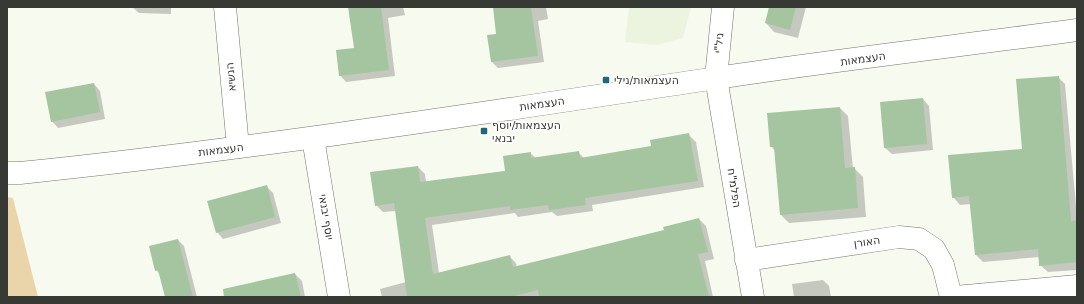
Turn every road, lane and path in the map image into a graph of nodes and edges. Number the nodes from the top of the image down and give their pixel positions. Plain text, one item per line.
1 (225, 7) edge
2 (723, 7) edge
3 (1077, 30) edge
4 (716, 78) junction
5 (314, 138) junction
6 (238, 147) junction
7 (7, 173) edge
8 (746, 260) junction
9 (1077, 286) edge
10 (339, 297) edge
11 (753, 297) edge
12 (951, 297) edge
13 (955, 297) edge

1 - 6 street, הנשיא
2 - 4 street, ניל"י
3 - 4 street, העצמאות
4 - 5 street, העצמאות
4 - 8 street, הפלמ"ח
5 - 6 street, העצמאות
5 - 10 street, יוסף יבנאי
6 - 7 street, העצמאות
8 - 11 street, הפלמ"ח
8 - 12 street, האורן
9 - 13 street

